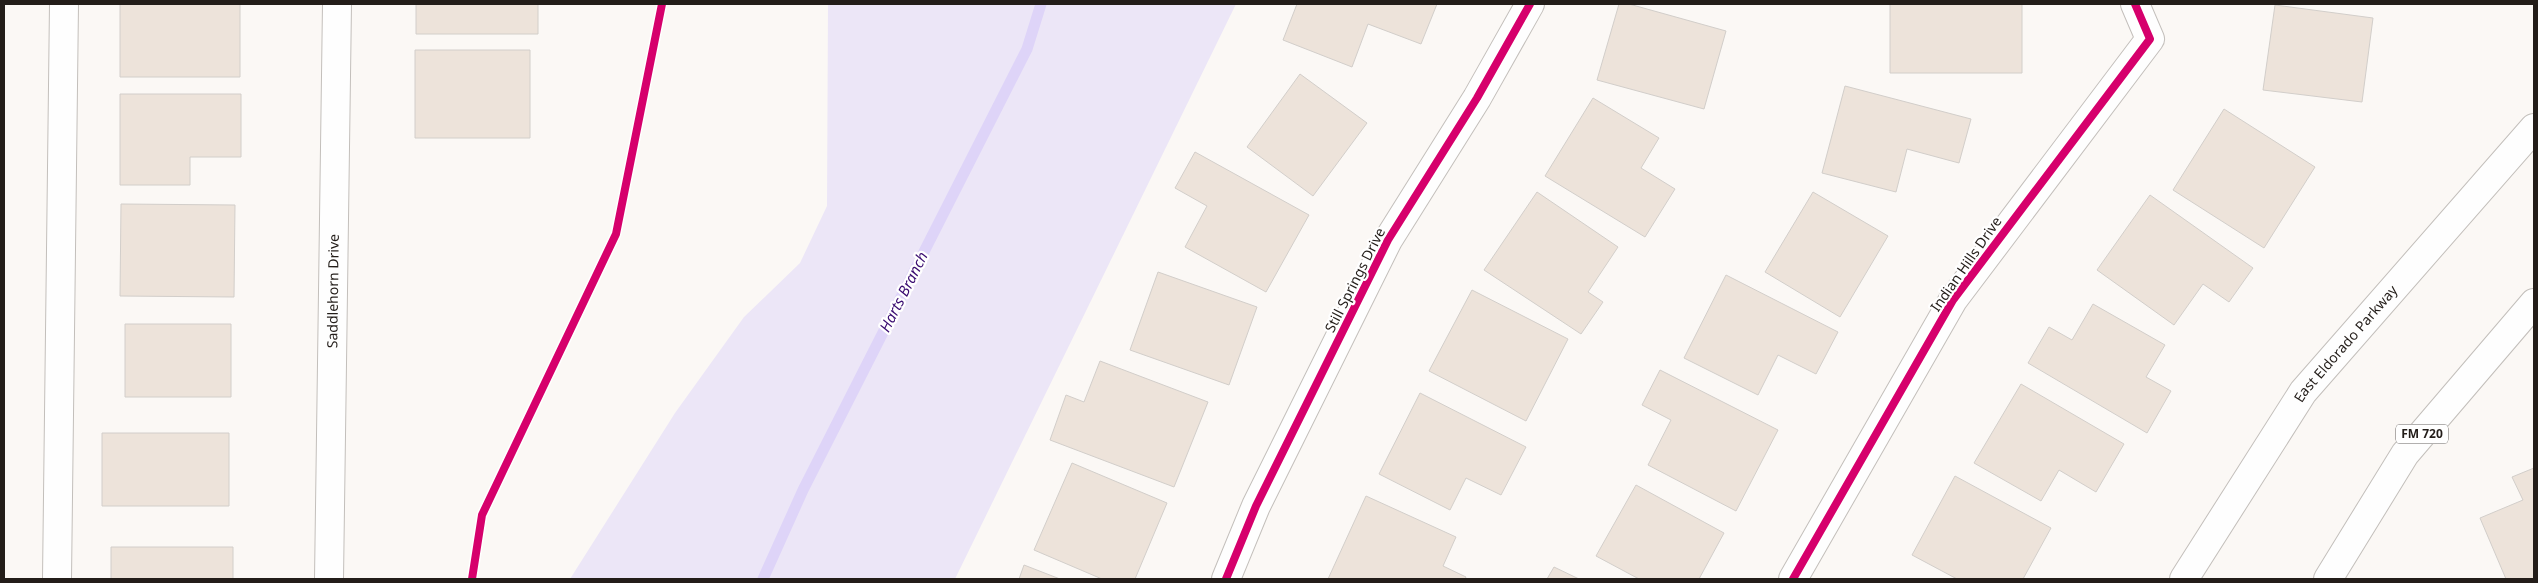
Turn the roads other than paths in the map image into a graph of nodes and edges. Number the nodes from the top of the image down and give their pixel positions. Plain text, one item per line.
1 (64, 4) edge
2 (337, 4) edge
3 (1530, 4) edge
4 (2135, 4) edge
5 (2534, 128) edge
6 (2534, 303) edge
7 (57, 579) edge
8 (329, 579) edge
9 (1226, 579) edge
10 (1794, 579) edge
11 (2184, 579) edge
12 (2328, 579) edge

1 - 7 street
2 - 8 street, Saddlehorn Drive
3 - 9 street, Still Springs Drive
4 - 10 street, Indian Hills Drive
5 - 11 street, East Eldorado Parkway
6 - 12 street, FM 720

